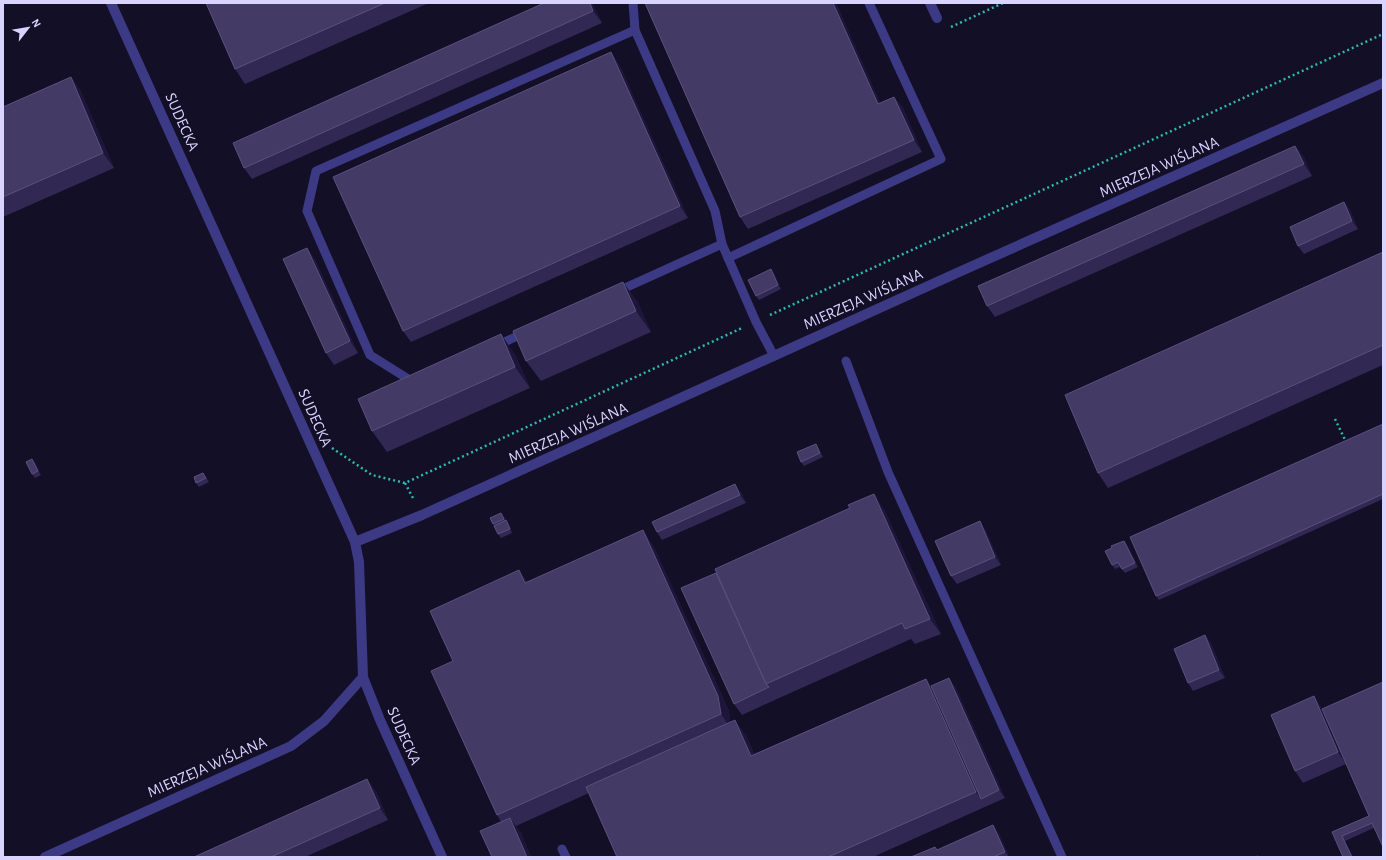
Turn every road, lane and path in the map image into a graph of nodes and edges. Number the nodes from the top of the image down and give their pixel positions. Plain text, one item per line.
1 (111, 3) edge
2 (633, 3) edge
3 (870, 3) edge
4 (930, 3) edge
5 (1003, 3) edge
6 (937, 18) dead end
7 (950, 28) dead end
8 (635, 30) junction
9 (1383, 34) edge
10 (1383, 83) edge
11 (722, 244) junction
12 (728, 258) junction
13 (607, 296) edge
14 (756, 322) junction
15 (535, 328) edge
16 (485, 350) edge
17 (774, 356) junction
18 (846, 361) dead end
19 (420, 379) edge
20 (1335, 419) dead end
21 (1347, 444) edge
22 (329, 446) dead end
23 (355, 542) junction
24 (363, 677) junction
25 (45, 857) edge
26 (442, 857) edge
27 (1062, 857) edge

1 - 23 street, SUDECKA
2 - 8 lane
3 - 12 lane
4 - 6 street
5 - 7 path
8 - 11 lane
8 - 19 lane
9 - 14 path
10 - 17 street, MIERZEJA WIŚLANA
11 - 12 lane
11 - 13 lane
12 - 14 lane
14 - 17 lane
14 - 22 path
15 - 16 lane
17 - 23 street, MIERZEJA WIŚLANA
18 - 27 lane
20 - 21 path
23 - 24 street, SUDECKA
24 - 25 street, MIERZEJA WIŚLANA
24 - 26 street, SUDECKA

